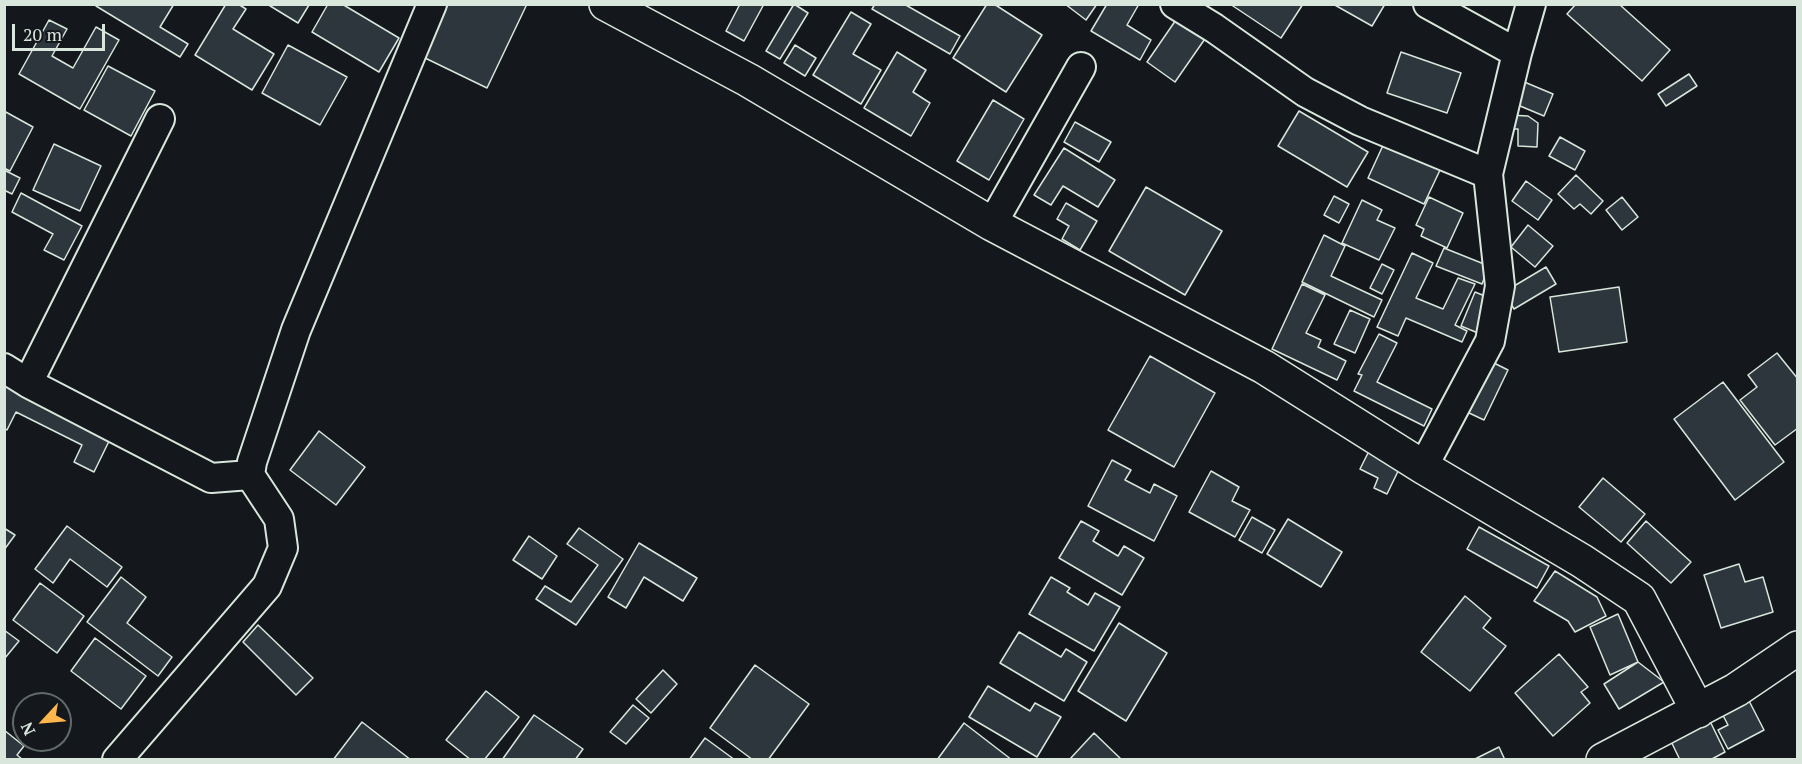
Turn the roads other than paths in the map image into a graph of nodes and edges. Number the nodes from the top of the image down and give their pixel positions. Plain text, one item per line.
1 (432, 4) edge
2 (606, 4) edge
3 (1175, 4) edge
4 (1428, 4) edge
5 (1531, 4) edge
6 (1517, 53) junction
7 (1081, 67) dead end
8 (160, 119) dead end
9 (1488, 174) junction
10 (992, 224) junction
11 (4, 368) edge
12 (28, 383) junction
13 (1423, 467) junction
14 (250, 475) junction
15 (1797, 648) edge
16 (1698, 711) junction
17 (117, 759) edge
18 (1603, 759) edge

1 - 14 street
2 - 10 street
3 - 9 street
4 - 6 street
5 - 6 street
6 - 9 street
7 - 10 street
8 - 12 street
9 - 13 street
10 - 13 street
11 - 12 street
12 - 14 street
13 - 16 street
14 - 17 street
15 - 16 street
16 - 18 street

